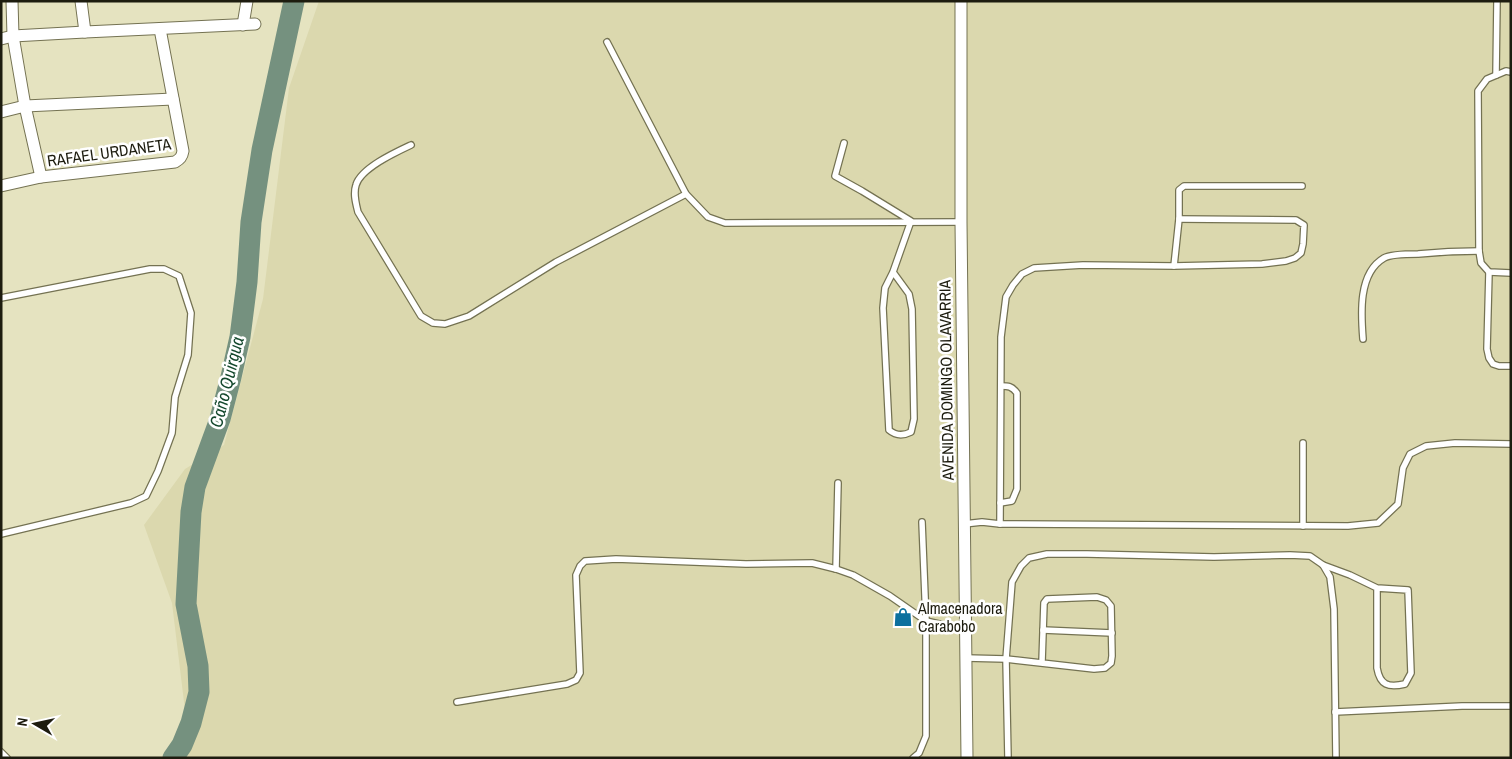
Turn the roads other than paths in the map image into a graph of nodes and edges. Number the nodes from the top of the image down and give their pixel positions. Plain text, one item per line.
1 (12, 1) edge
2 (82, 1) edge
3 (247, 1) edge
4 (961, 1) edge
5 (1497, 1) edge
6 (160, 29) junction
7 (85, 32) junction
8 (7, 38) edge
9 (607, 42) dead end
10 (1511, 72) edge
11 (1496, 75) junction
12 (173, 98) junction
13 (25, 106) junction
14 (1, 112) edge
15 (844, 143) dead end
16 (411, 145) dead end
17 (41, 178) junction
18 (1, 186) edge
19 (1302, 186) dead end
20 (686, 194) junction
21 (1179, 219) junction
22 (911, 221) junction
23 (961, 222) junction
24 (1479, 251) junction
25 (1174, 266) junction
26 (893, 272) junction
27 (1489, 272) junction
28 (1511, 273) edge
29 (1, 298) edge
30 (1363, 339) dead end
31 (1511, 366) edge
32 (1000, 386) junction
33 (1303, 443) dead end
34 (1511, 444) edge
35 (838, 483) dead end
36 (1000, 503) junction
37 (922, 522) dead end
38 (964, 524) junction
39 (1000, 524) junction
40 (1303, 526) junction
41 (1, 534) edge
42 (1323, 565) junction
43 (836, 569) junction
44 (1377, 588) junction
45 (926, 621) junction
46 (965, 630) junction
47 (1043, 630) junction
48 (1112, 633) junction
49 (966, 658) junction
50 (1006, 659) junction
51 (1042, 662) junction
52 (457, 702) dead end
53 (1511, 706) edge
54 (1335, 712) junction
55 (1, 752) edge
56 (8, 758) edge
57 (913, 758) edge
58 (967, 758) edge
59 (1008, 758) edge
60 (1336, 758) edge

1 - 8 street
2 - 7 street
3 - 6 street
4 - 23 street, AVENIDA DOMINGO OLAVARRIA
5 - 11 lane
6 - 7 street
6 - 12 street, RAFAEL URDANETA
7 - 8 street
8 - 13 street
9 - 20 lane
10 - 11 lane
11 - 24 lane
12 - 13 street
12 - 17 street, RAFAEL URDANETA
13 - 14 street
13 - 17 street
15 - 22 lane
16 - 20 lane
17 - 18 street, RAFAEL URDANETA
19 - 21 lane
20 - 22 lane
21 - 25 lane
21 - 25 lane
22 - 23 lane
22 - 26 lane
23 - 38 street, AVENIDA DOMINGO OLAVARRIA
24 - 27 lane
24 - 30 lane
25 - 32 lane
26 - 26 lane
27 - 28 lane
27 - 31 lane
29 - 41 lane
32 - 36 lane
32 - 36 lane
33 - 40 lane
34 - 40 lane
35 - 43 lane
36 - 39 lane
37 - 45 lane
38 - 39 lane
38 - 46 street, AVENIDA DOMINGO OLAVARRIA
39 - 40 lane
42 - 44 lane
42 - 50 lane
42 - 54 lane
43 - 45 lane
43 - 52 lane
44 - 44 lane
45 - 46 lane
45 - 57 lane
46 - 49 street, AVENIDA DOMINGO OLAVARRIA
47 - 48 lane
47 - 48 lane
47 - 51 lane
48 - 51 lane
49 - 50 lane
49 - 58 street, AVENIDA DOMINGO OLAVARRIA
50 - 51 lane
50 - 59 lane
53 - 54 lane
54 - 60 lane
55 - 56 lane

